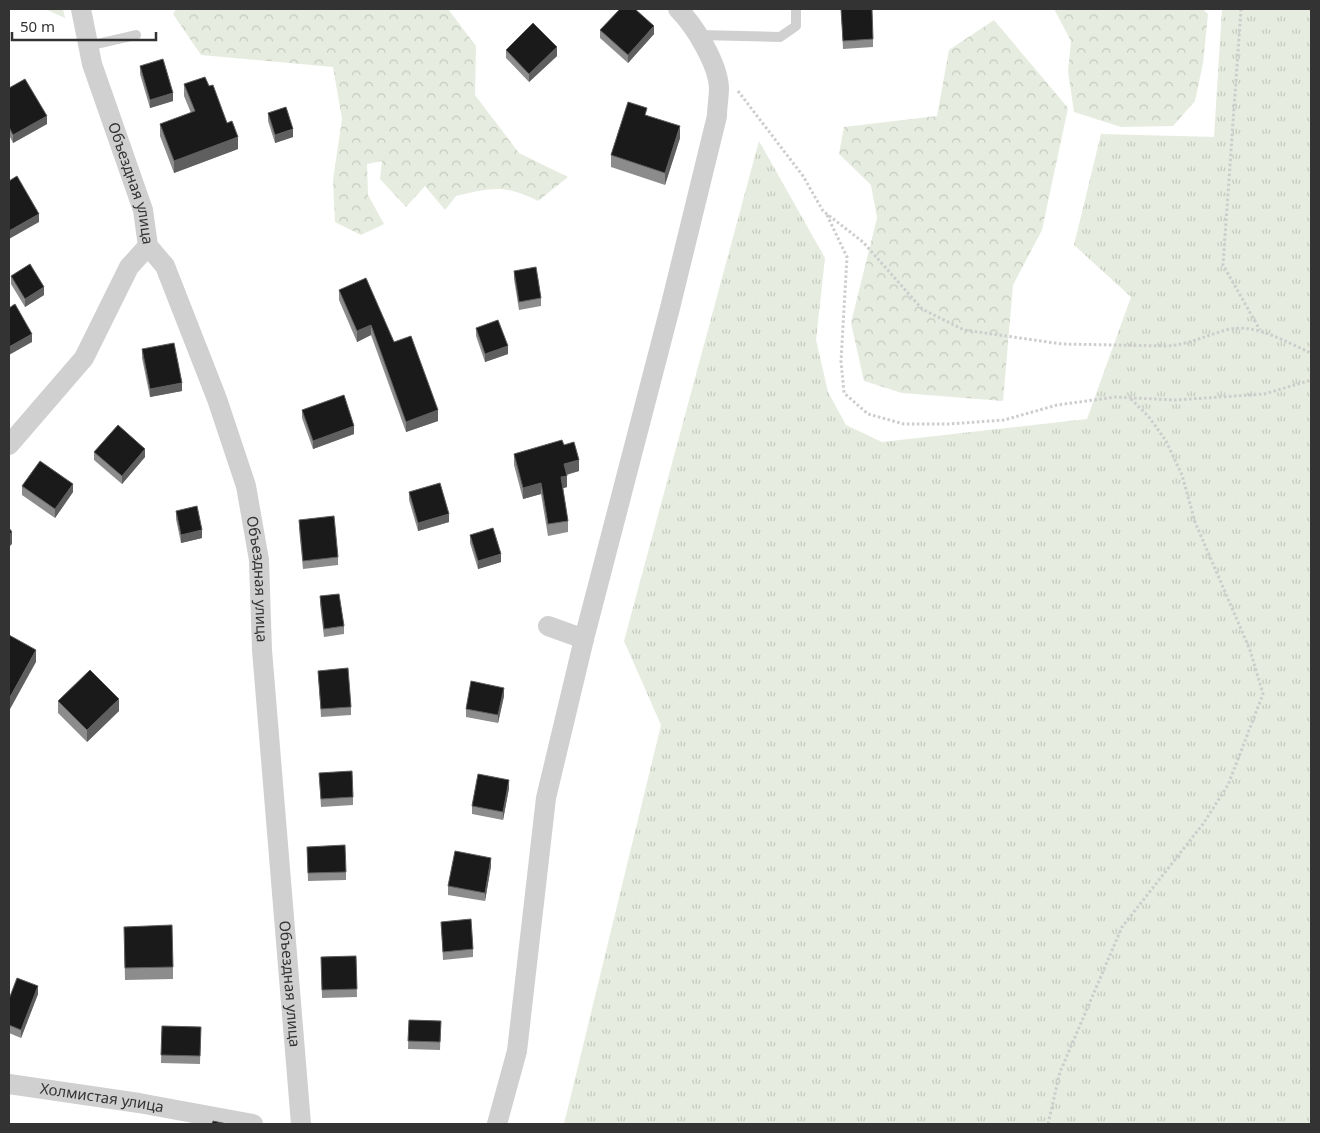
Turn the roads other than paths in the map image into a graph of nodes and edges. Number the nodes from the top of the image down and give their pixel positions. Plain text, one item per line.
1 (81, 9) edge
2 (678, 9) edge
3 (796, 9) edge
4 (136, 34) dead end
5 (698, 35) junction
6 (90, 55) junction
7 (148, 246) junction
8 (9, 445) edge
9 (548, 626) dead end
10 (584, 639) junction
11 (9, 1084) edge
12 (253, 1124) edge
13 (300, 1124) edge
14 (497, 1124) edge

1 - 6 street
2 - 5 street
3 - 5 lane
4 - 6 lane
5 - 10 street
6 - 7 street, Объездная улица
7 - 8 street
7 - 13 street, Объездная улица
9 - 10 street
10 - 14 street
11 - 12 street, Холмистая улица

